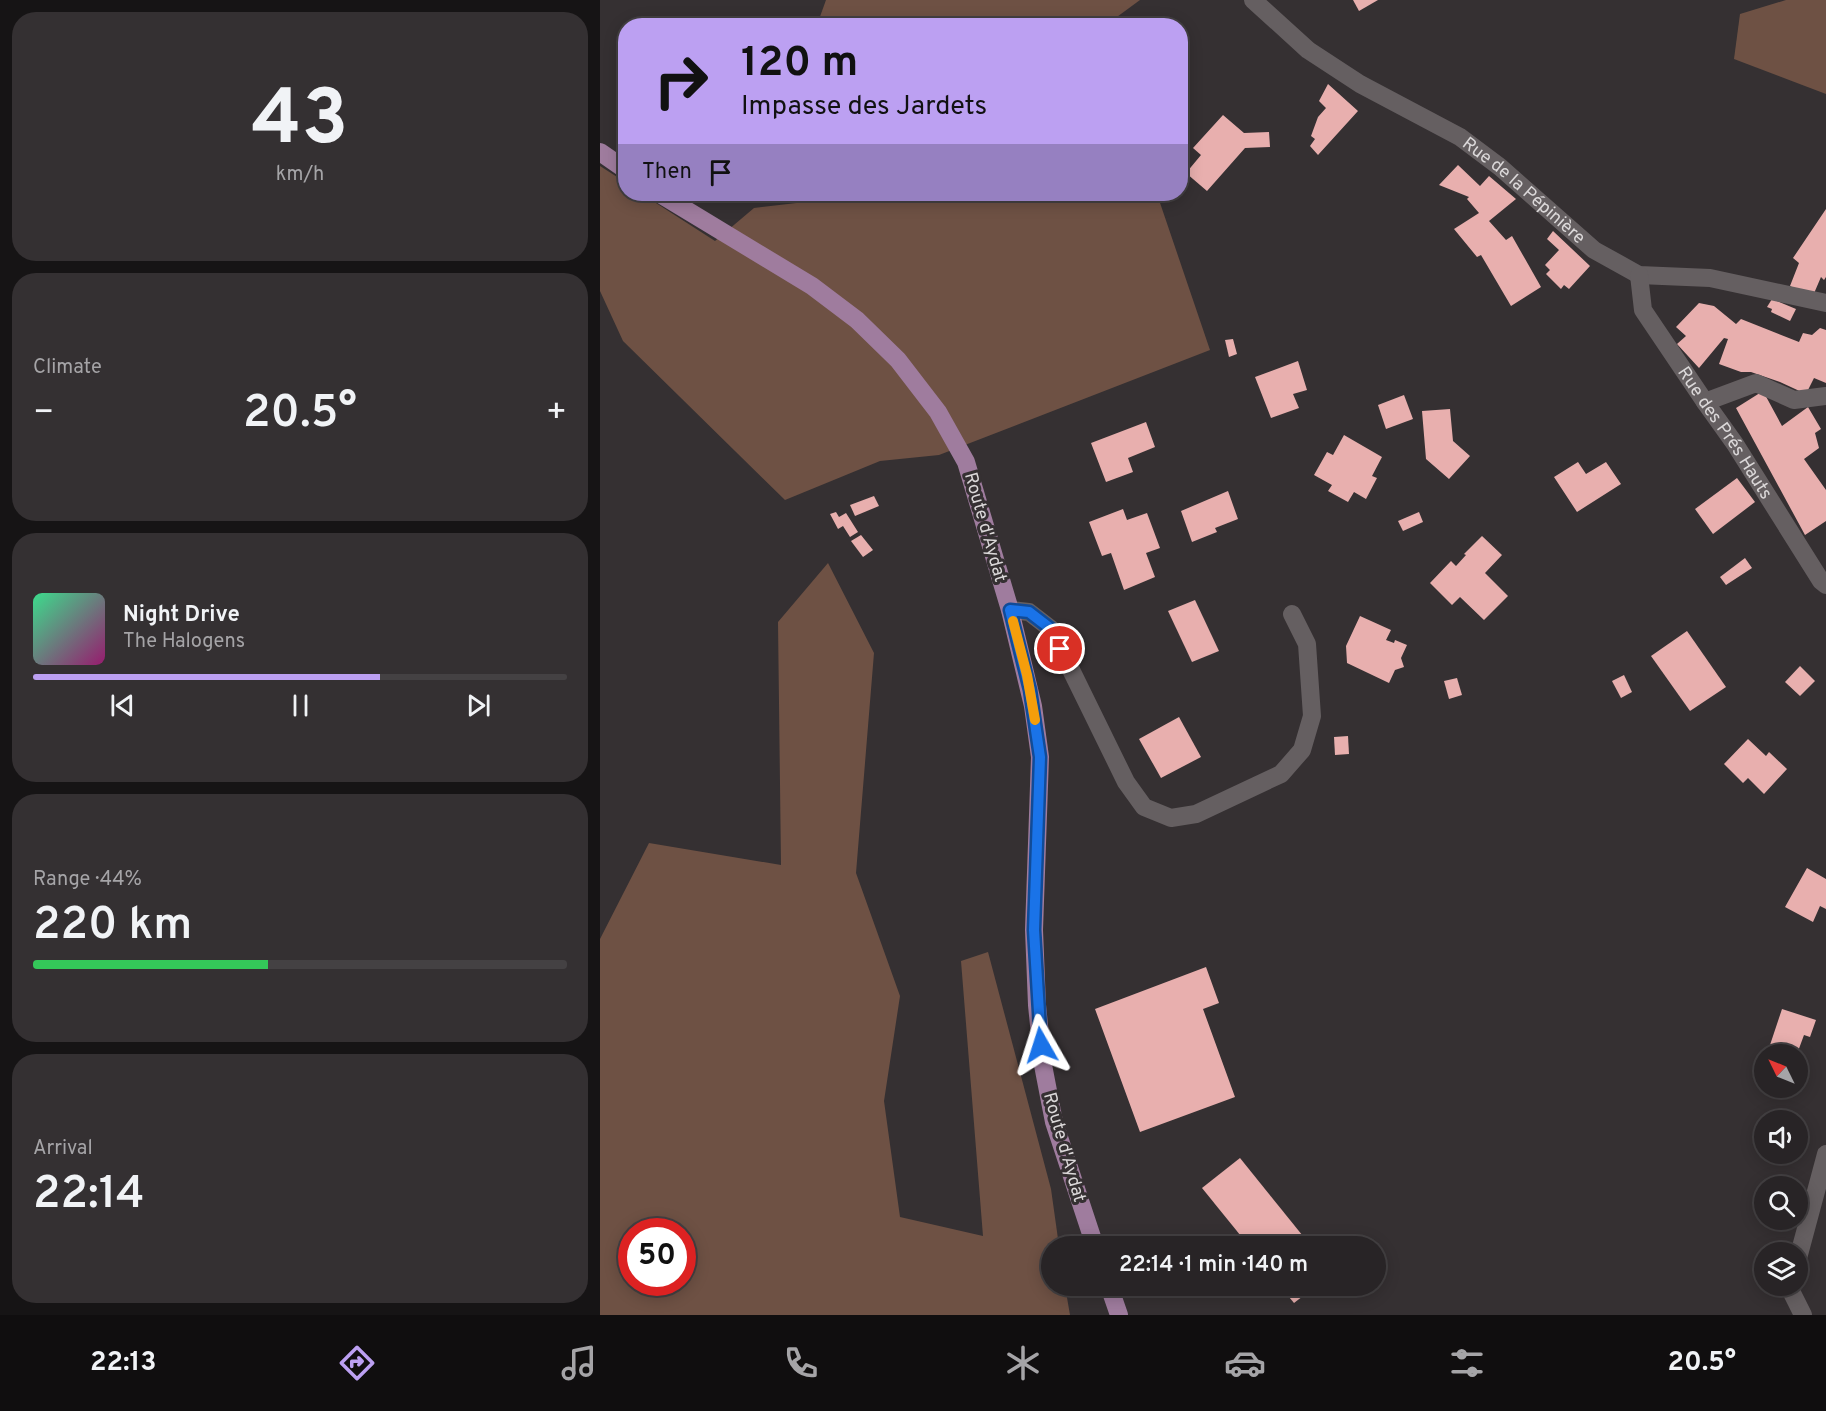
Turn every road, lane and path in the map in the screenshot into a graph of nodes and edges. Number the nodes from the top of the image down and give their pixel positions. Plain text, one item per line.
1 (1253, 0) edge
2 (600, 152) edge
3 (618, 164) edge
4 (672, 201) edge
5 (1639, 275) junction
6 (1826, 303) edge
7 (1826, 396) edge
8 (1705, 402) junction
9 (1826, 585) edge
10 (1010, 610) junction
11 (1292, 614) dead end
12 (1826, 1154) edge
13 (1092, 1236) edge
14 (1802, 1242) edge
15 (1112, 1296) edge
16 (1794, 1296) edge
17 (1119, 1315) edge
18 (1803, 1315) edge

1 - 5 street, Rue de la Pépinière
2 - 3 main road
4 - 10 main road, Route d'Aydat
5 - 6 street, Rue de la Pépinière
5 - 8 street, Rue des Prés Hauts
7 - 8 street
8 - 9 street, Rue des Prés Hauts
10 - 11 street
10 - 13 main road, Route d'Aydat
12 - 14 street
15 - 17 main road
16 - 18 street

